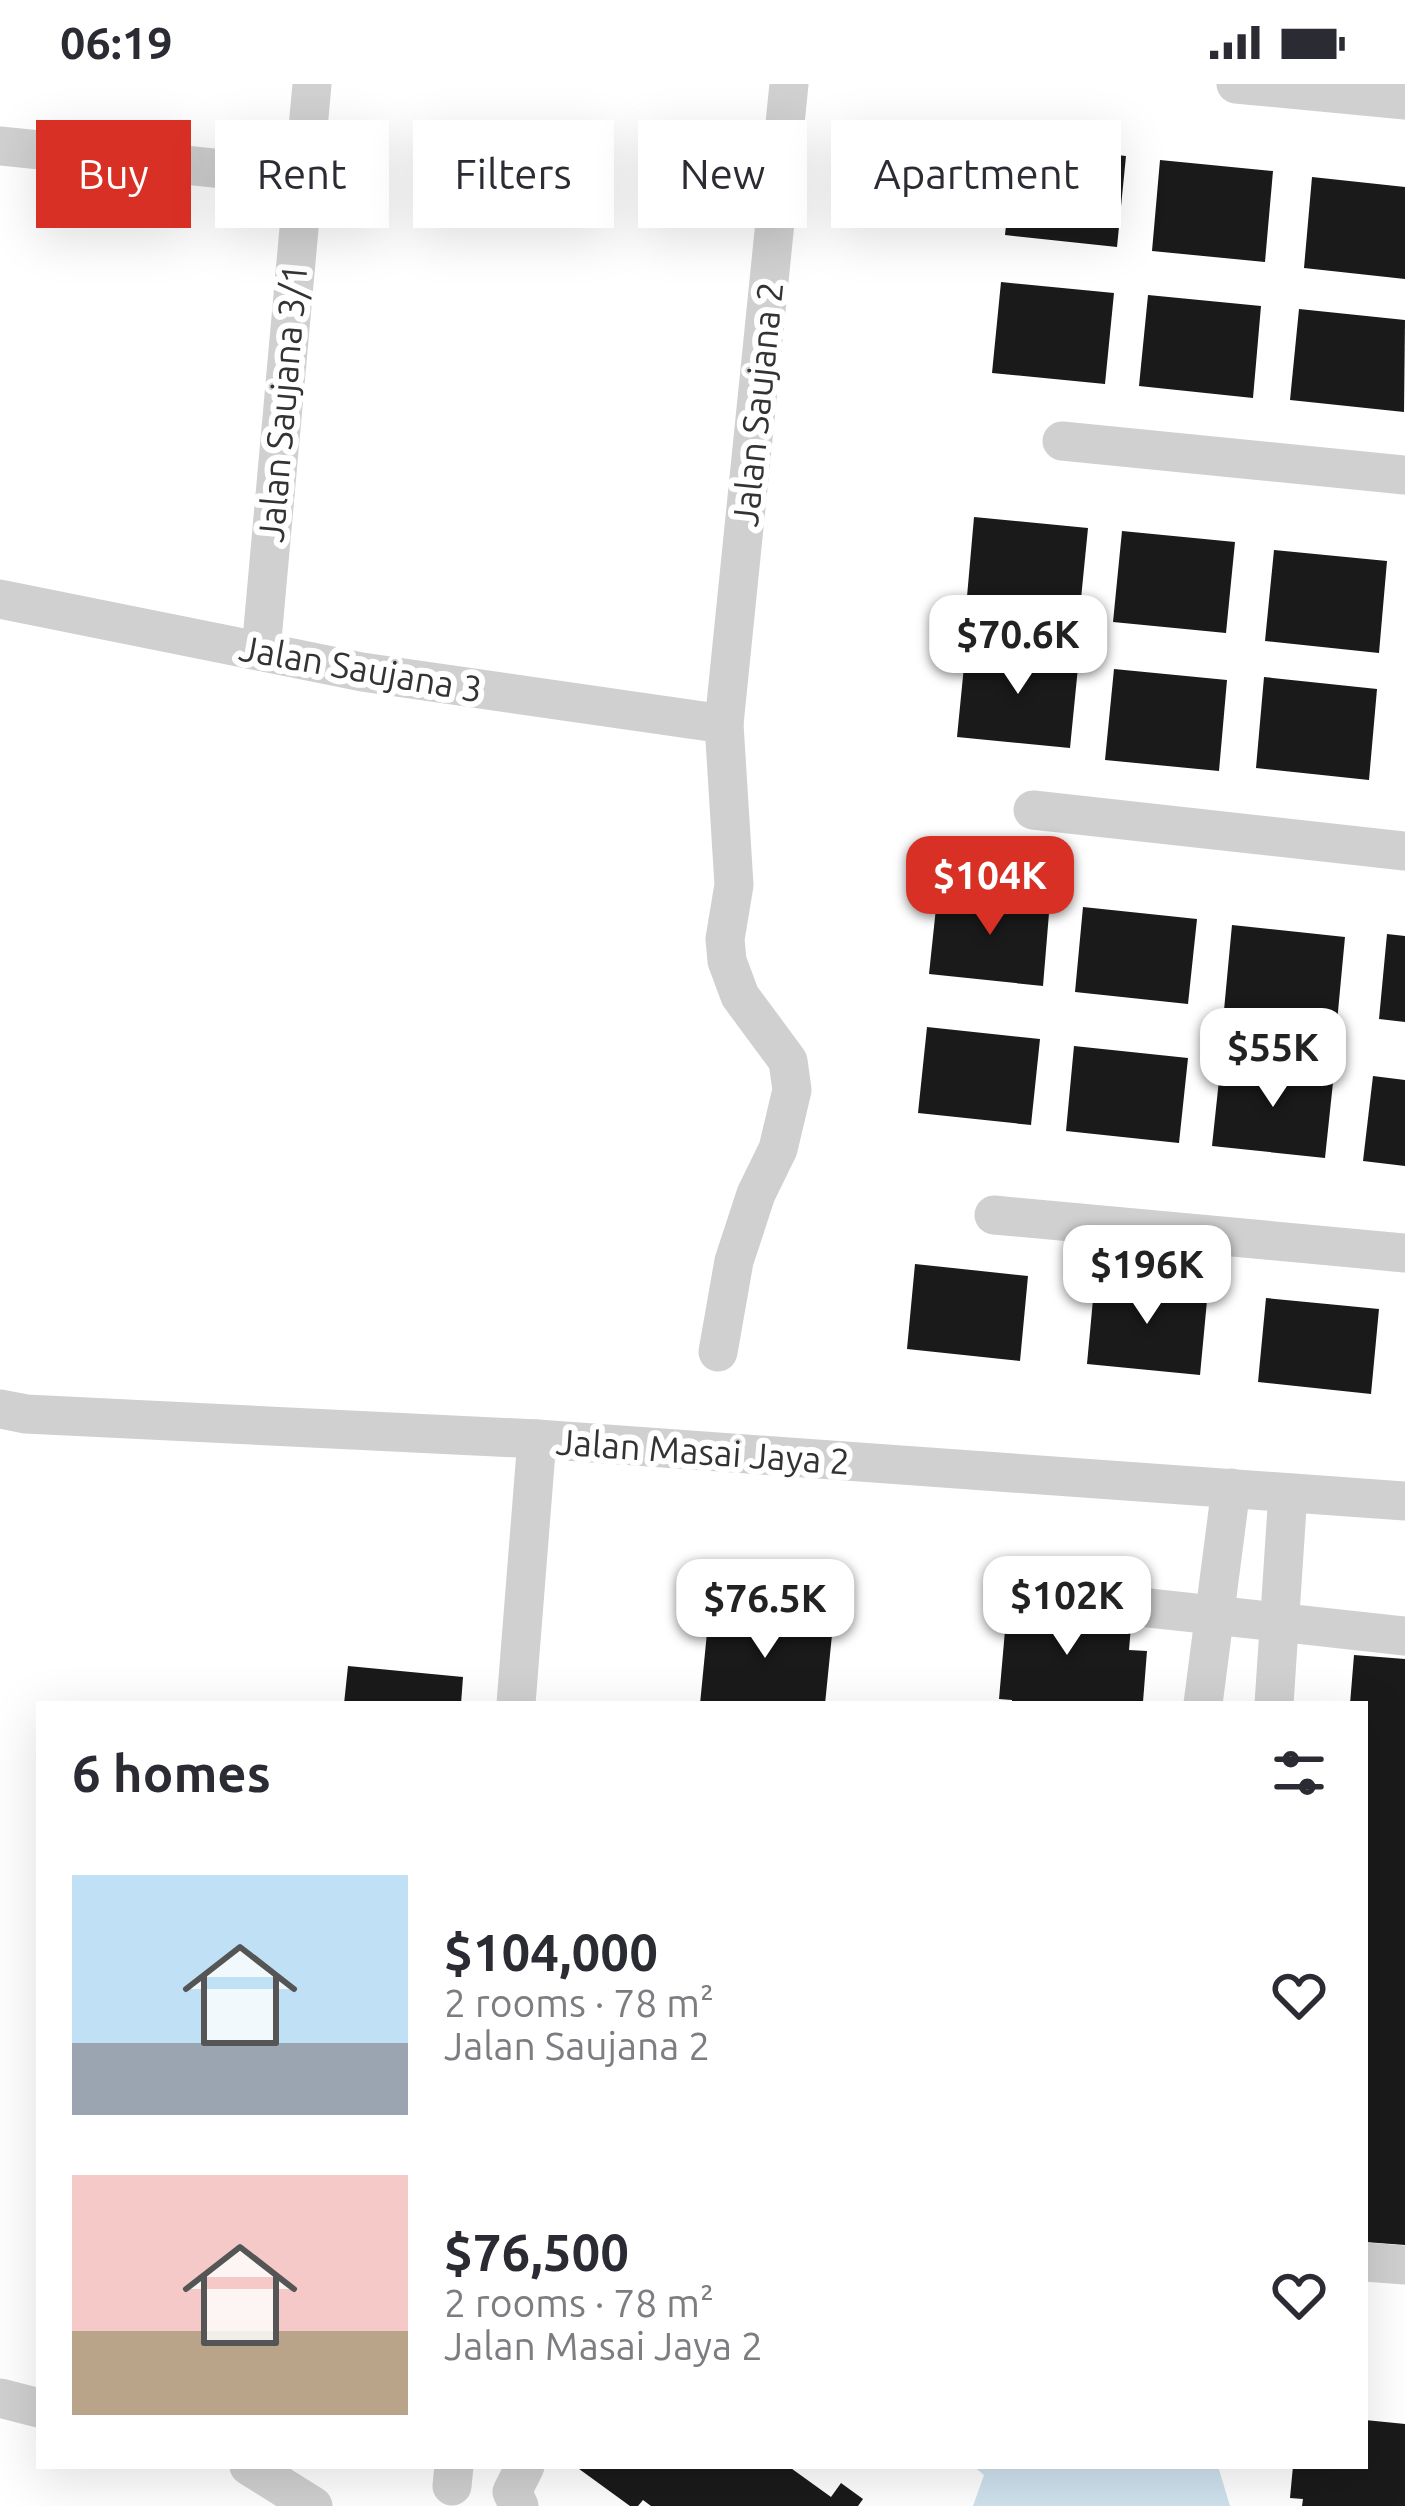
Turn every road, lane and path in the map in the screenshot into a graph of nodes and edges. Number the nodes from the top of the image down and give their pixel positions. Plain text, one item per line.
1 (312, 84) edge
2 (789, 84) edge
3 (1236, 84) edge
4 (1405, 100) edge
5 (308, 120) edge
6 (0, 146) edge
7 (215, 168) edge
8 (298, 228) edge
9 (1062, 441) dead end
10 (1405, 475) edge
11 (0, 598) edge
12 (261, 651) junction
13 (724, 724) junction
14 (1033, 810) dead end
15 (1405, 851) edge
16 (994, 1215) dead end
17 (1405, 1252) edge
18 (718, 1352) dead end
19 (0, 1408) edge
20 (537, 1439) junction
21 (1231, 1488) junction
22 (1288, 1492) junction
23 (1405, 1501) edge
24 (1102, 1603) dead end
25 (1218, 1613) junction
26 (1279, 1620) junction
27 (1405, 1636) edge
28 (516, 1701) edge
29 (1203, 1701) edge
30 (1274, 1701) edge
31 (1368, 2262) edge
32 (1405, 2265) edge
33 (0, 2398) edge
34 (36, 2407) edge
35 (254, 2469) edge
36 (524, 2469) edge
37 (313, 2506) edge
38 (519, 2506) edge

1 - 5 street, Jalan Saujana 3/1
2 - 13 street, Jalan Saujana 2
3 - 4 street
6 - 7 street
8 - 12 street, Jalan Saujana 3/1
9 - 10 street
11 - 12 street, Jalan Saujana 3
12 - 13 street, Jalan Saujana 3
13 - 18 street, Jalan Saujana 2
14 - 15 street
16 - 17 street
19 - 20 street, Jalan Masai Jaya 2
20 - 21 street, Jalan Masai Jaya 2
20 - 28 street
21 - 22 street, Jalan Masai Jaya 2
21 - 25 street
22 - 23 street, Jalan Masai Jaya 2
22 - 26 street
24 - 25 street
25 - 26 street
25 - 29 street
26 - 27 street
26 - 30 street
31 - 32 street
33 - 34 street
35 - 37 street
36 - 38 street

